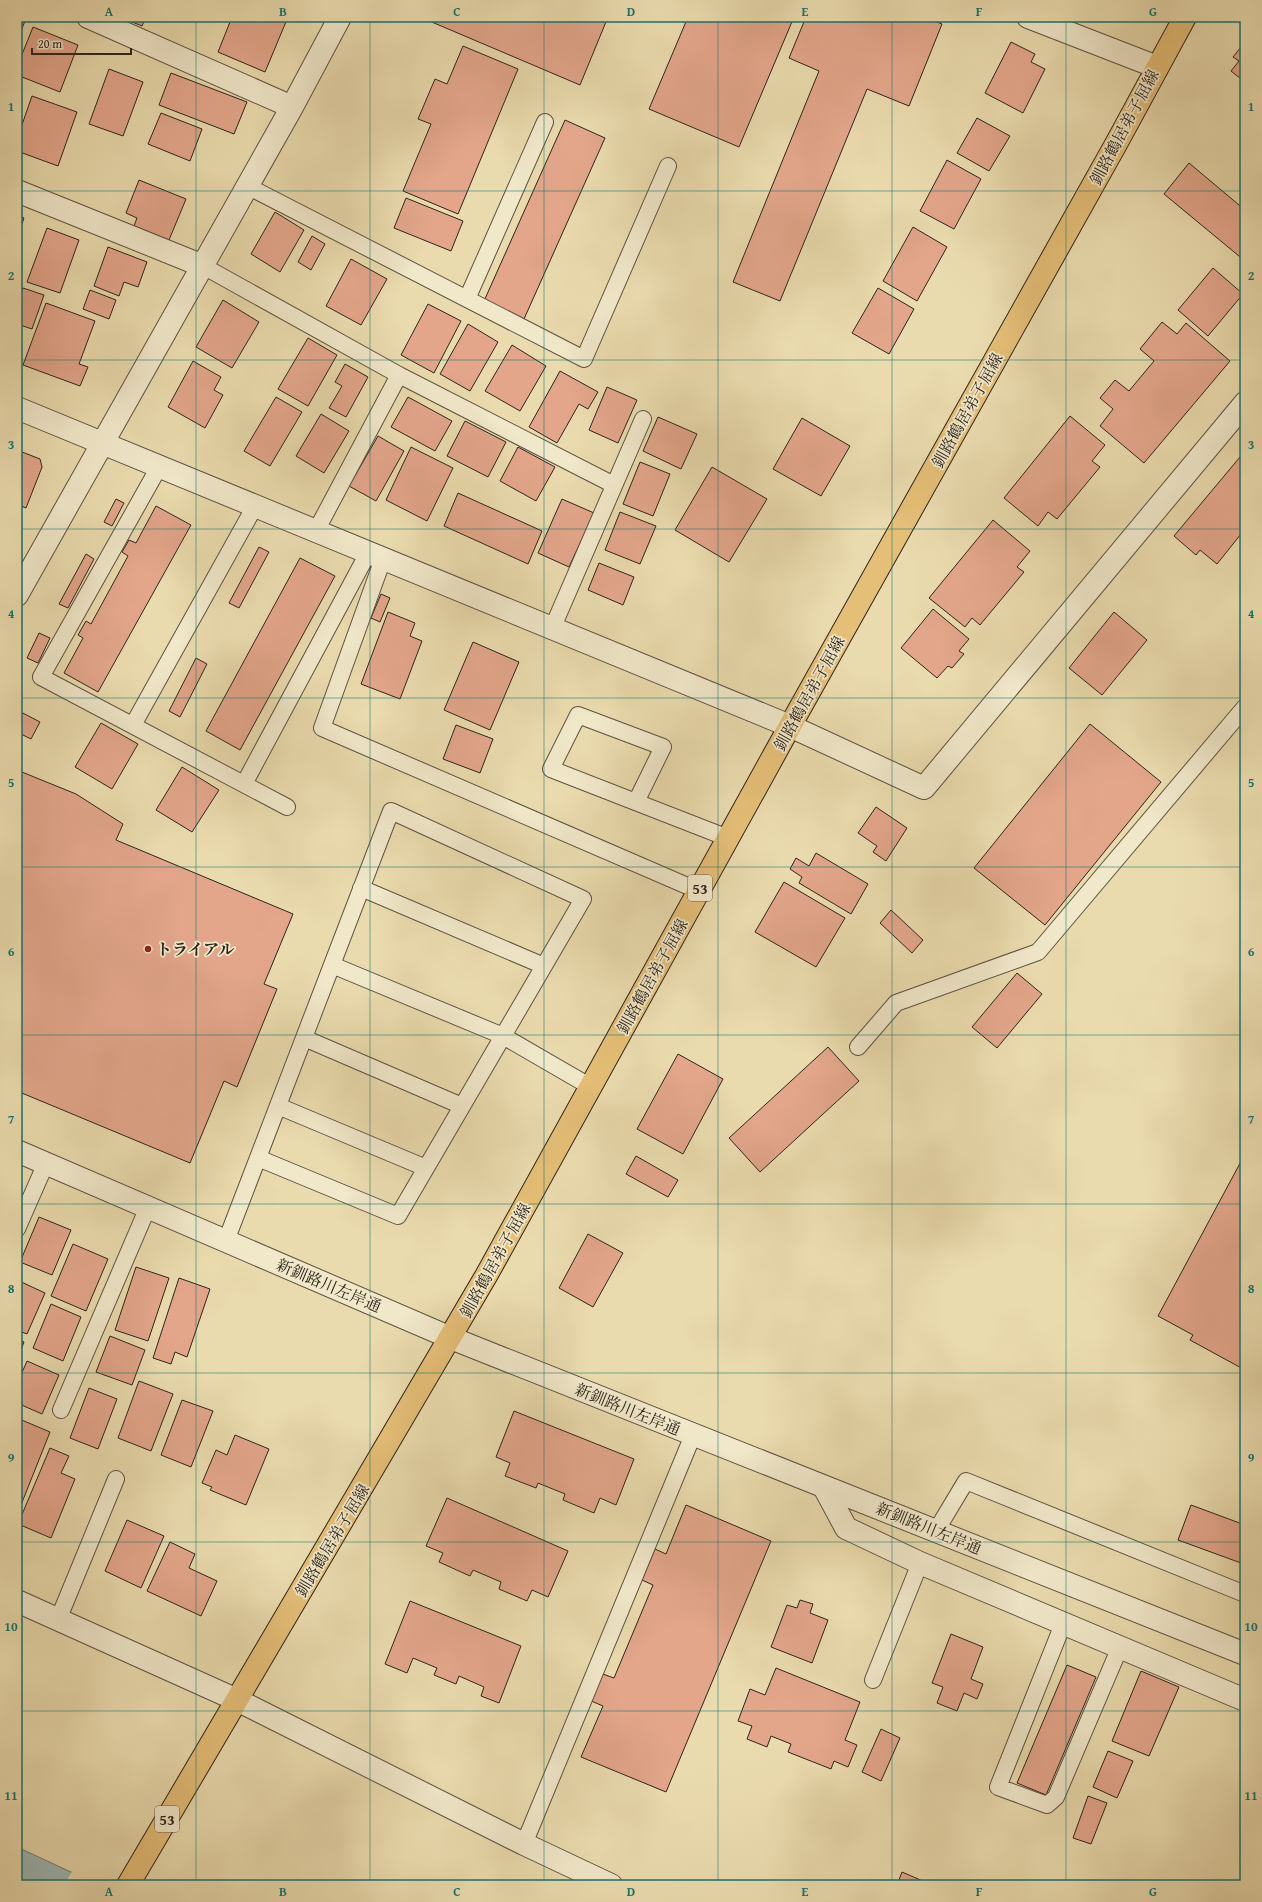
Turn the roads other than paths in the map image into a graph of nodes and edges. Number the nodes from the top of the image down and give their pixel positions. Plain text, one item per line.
1 (88, 17) edge
2 (340, 17) edge
3 (1028, 17) edge
4 (1185, 17) edge
5 (1156, 67) junction
6 (292, 107) junction
7 (545, 122) dead end
8 (668, 166) dead end
9 (247, 186) junction
10 (17, 190) edge
11 (203, 266) junction
12 (467, 299) junction
13 (399, 375) junction
14 (1245, 403) edge
15 (17, 408) edge
16 (643, 419) dead end
17 (102, 443) junction
18 (159, 466) junction
19 (614, 485) junction
20 (255, 506) junction
21 (316, 531) junction
22 (376, 556) junction
23 (17, 594) edge
24 (552, 628) junction
25 (1245, 707) edge
26 (133, 725) junction
27 (790, 726) junction
28 (244, 784) junction
29 (636, 802) junction
30 (287, 808) dead end
31 (728, 838) junction
32 (361, 888) junction
33 (699, 891) junction
34 (332, 965) junction
35 (544, 966) junction
36 (503, 1036) junction
37 (304, 1038) junction
38 (858, 1047) dead end
39 (591, 1087) junction
40 (278, 1106) junction
41 (462, 1106) junction
42 (17, 1151) edge
43 (258, 1158) junction
44 (46, 1163) junction
45 (426, 1168) junction
46 (148, 1207) junction
47 (17, 1230) edge
48 (226, 1241) junction
49 (451, 1338) junction
50 (61, 1410) dead end
51 (693, 1435) junction
52 (116, 1479) dead end
53 (824, 1487) junction
54 (936, 1531) junction
55 (920, 1563) junction
56 (1245, 1594) edge
57 (17, 1601) edge
58 (58, 1620) junction
59 (1063, 1624) junction
60 (1120, 1648) junction
61 (1245, 1654) edge
62 (873, 1680) dead end
63 (237, 1700) junction
64 (1245, 1700) edge
65 (524, 1844) junction
66 (128, 1885) edge
67 (611, 1885) edge

1 - 6 street
2 - 6 street
3 - 5 street
4 - 5 main road, 釧路鶴居弟子屈線 / 53
5 - 27 main road, 釧路鶴居弟子屈線 / 53
6 - 9 street
7 - 12 lane
8 - 12 lane
9 - 11 street
9 - 12 lane
10 - 11 street
11 - 13 lane
11 - 17 street
13 - 19 lane
13 - 21 lane
14 - 27 street
15 - 17 street
16 - 19 lane
17 - 18 street
17 - 23 street
18 - 20 street
18 - 26 lane
19 - 24 lane
20 - 21 street
20 - 26 lane
21 - 22 street
22 - 24 street
22 - 28 lane
22 - 33 lane
24 - 27 street
25 - 38 lane
26 - 28 lane
27 - 31 main road, 釧路鶴居弟子屈線 / 53
28 - 30 lane
29 - 29 lane
29 - 31 lane
31 - 33 main road, 釧路鶴居弟子屈線 / 53
32 - 34 lane
32 - 35 lane
32 - 35 lane
33 - 39 main road, 釧路鶴居弟子屈線 / 53
34 - 36 lane
34 - 37 lane
35 - 36 lane
36 - 39 lane
36 - 41 lane
37 - 40 lane
37 - 41 lane
39 - 49 main road, 釧路鶴居弟子屈線 / 53
40 - 43 lane
40 - 45 lane
41 - 45 lane
42 - 44 street, 新釧路川左岸通
43 - 45 lane
43 - 48 lane
44 - 46 street, 新釧路川左岸通
44 - 47 lane
46 - 48 street, 新釧路川左岸通
46 - 50 lane
48 - 49 street, 新釧路川左岸通
49 - 51 street, 新釧路川左岸通
49 - 63 main road, 釧路鶴居弟子屈線 / 53
51 - 53 street, 新釧路川左岸通
51 - 65 lane
52 - 58 lane
53 - 54 street, 新釧路川左岸通
53 - 55 street
54 - 56 lane
54 - 61 street, 新釧路川左岸通
55 - 59 street
55 - 62 lane
57 - 58 street
58 - 63 street
59 - 60 street
59 - 60 lane
60 - 64 street
63 - 65 street
63 - 66 main road, 釧路鶴居弟子屈線 / 53
65 - 67 street

